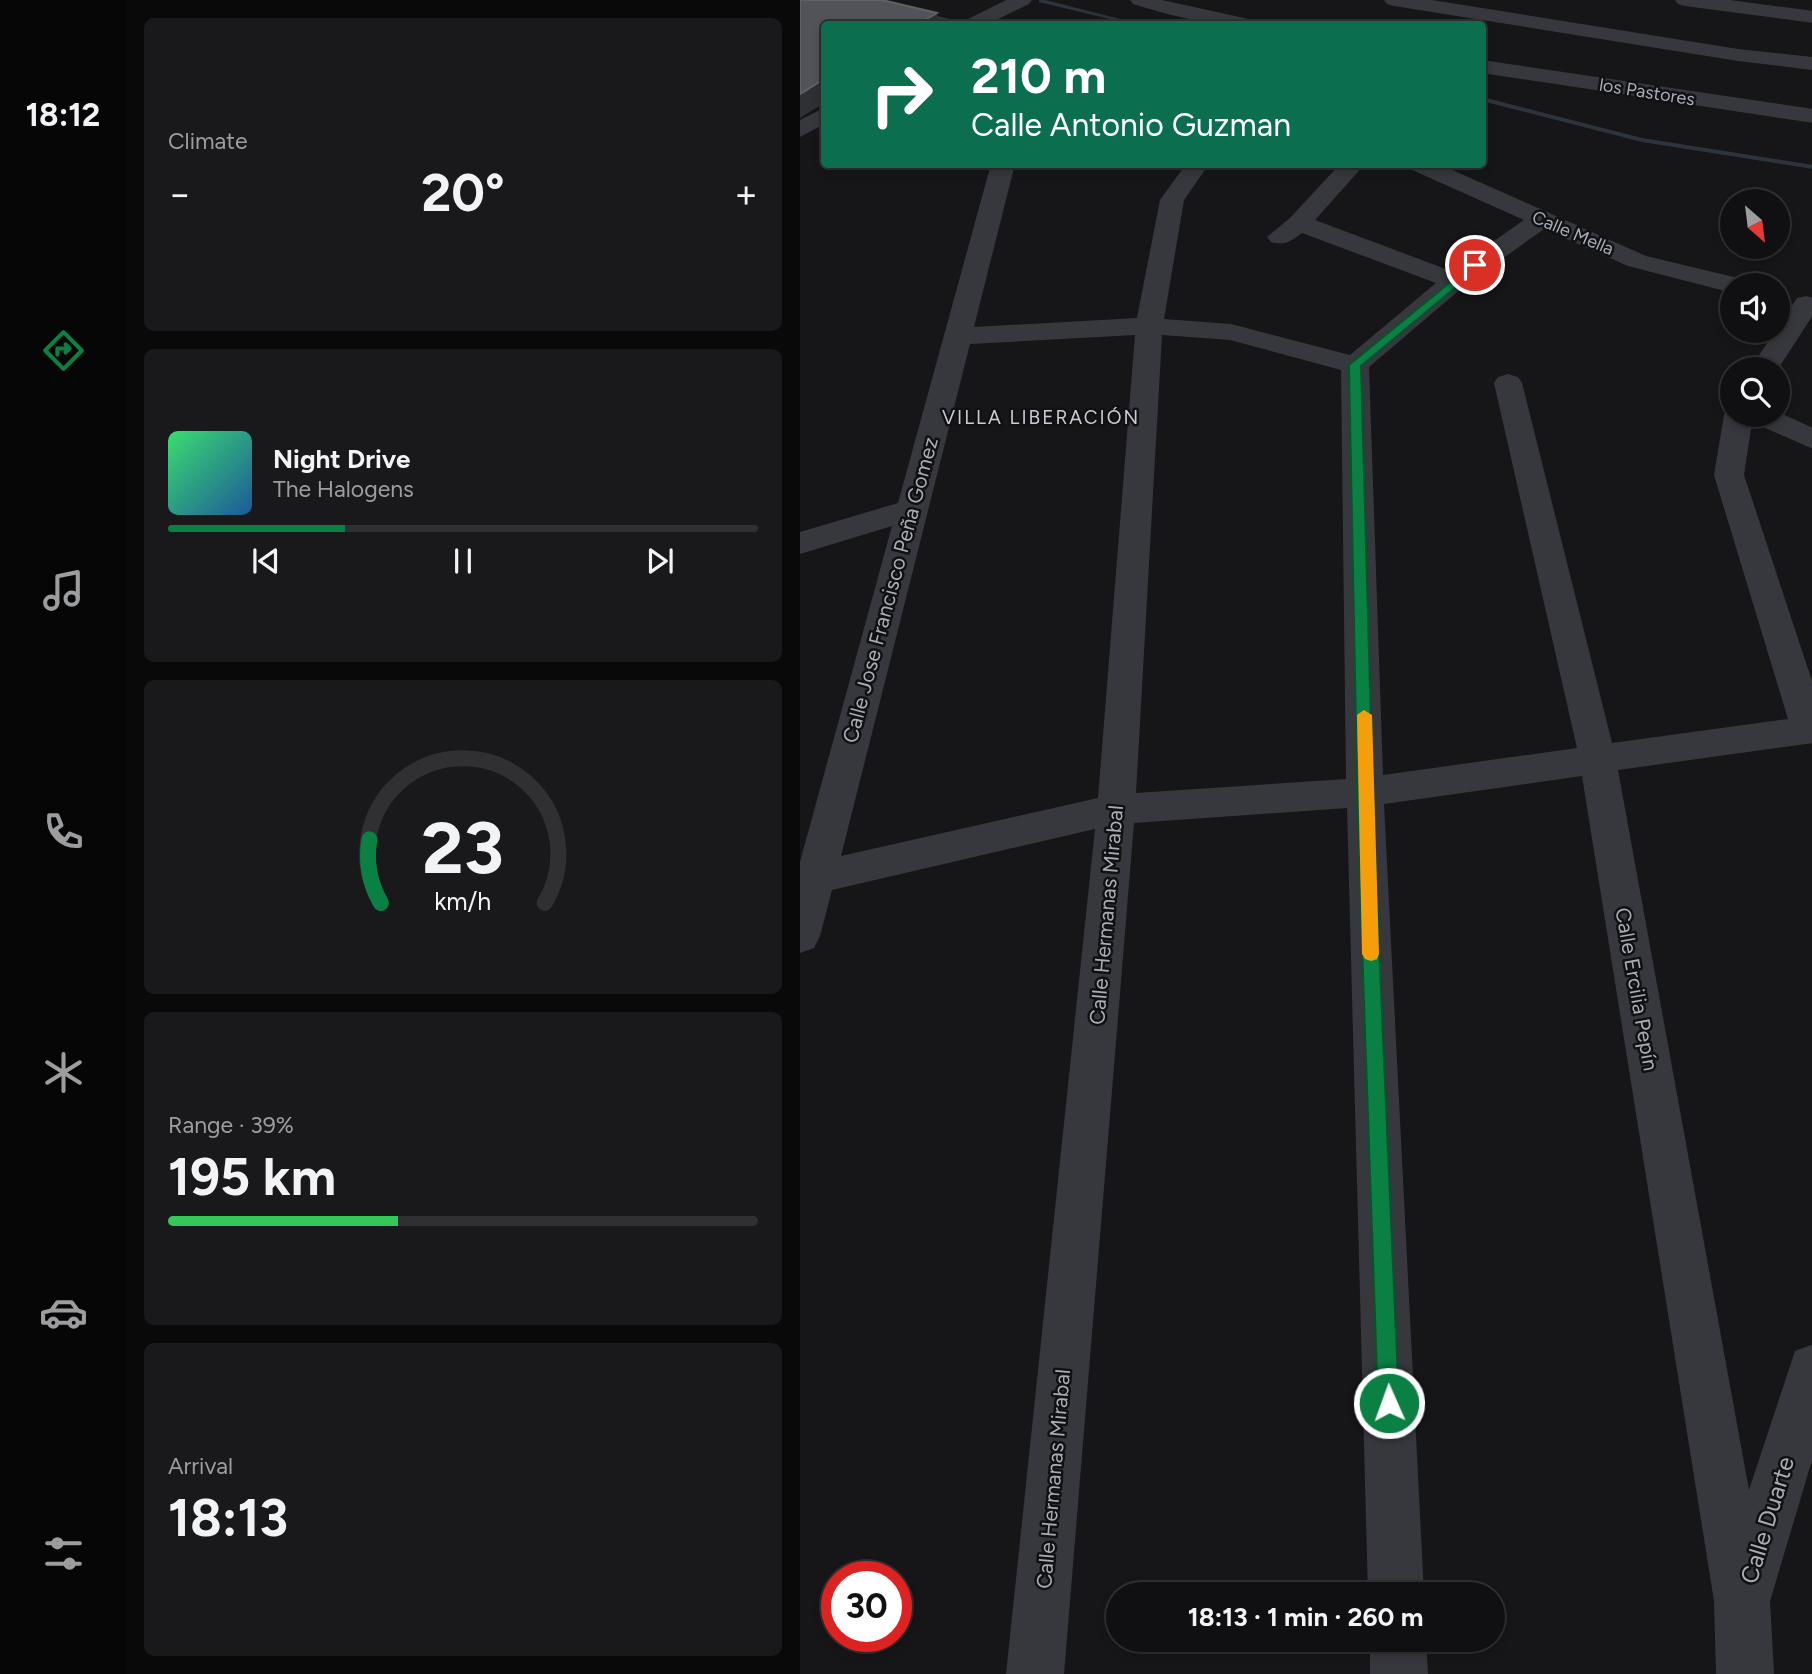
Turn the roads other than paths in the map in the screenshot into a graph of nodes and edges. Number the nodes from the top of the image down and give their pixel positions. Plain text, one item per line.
1 (850, 0) edge
2 (1022, 0) edge
3 (1140, 0) edge
4 (1394, 0) edge
5 (1685, 0) edge
6 (1812, 17) edge
7 (998, 18) edge
8 (934, 21) edge
9 (1229, 21) edge
10 (1812, 64) edge
11 (1486, 67) edge
12 (1812, 116) edge
13 (821, 117) edge
14 (800, 130) edge
15 (821, 136) edge
16 (800, 149) edge
17 (1002, 168) edge
18 (1195, 168) edge
19 (1350, 168) edge
20 (1427, 168) edge
21 (1540, 220) junction
22 (1299, 223) junction
23 (1278, 239) dead end
24 (1454, 281) junction
25 (1720, 282) edge
26 (1790, 300) edge
27 (1809, 304) edge
28 (1149, 326) junction
29 (956, 336) junction
30 (1772, 357) edge
31 (1355, 365) junction
32 (1508, 383) dead end
33 (1737, 427) edge
34 (1785, 427) edge
35 (1812, 440) edge
36 (911, 510) junction
37 (800, 543) edge
38 (1810, 729) edge
39 (1598, 759) junction
40 (1366, 792) junction
41 (1116, 809) junction
42 (808, 879) edge
43 (800, 936) edge
44 (1812, 1369) edge
45 (1396, 1582) edge
46 (1742, 1601) junction
47 (1398, 1652) edge
48 (1035, 1674) edge
49 (1399, 1674) edge
50 (1745, 1674) edge

1 - 8 street
2 - 7 street
3 - 9 street
4 - 10 street
5 - 6 street
11 - 12 street, los Pastores
13 - 14 street
15 - 16 street
17 - 29 street, Calle Jose Francisco Peña Gomez
18 - 28 street, Calle Hermanas Mirabal
19 - 22 street
20 - 21 street, Calle Mella
21 - 24 street
21 - 25 street, Calle Mella
22 - 23 street
22 - 24 street
24 - 31 street
26 - 27 street
27 - 30 street
28 - 29 street
28 - 31 street
28 - 41 street, Calle Hermanas Mirabal
29 - 36 street, Calle Jose Francisco Peña Gomez
31 - 40 street
32 - 39 street, Calle Ercilia Pepín
33 - 38 street
34 - 35 street
36 - 37 street
36 - 42 street, Calle Jose Francisco Peña Gomez
38 - 39 street
39 - 40 street
39 - 46 street, Calle Ercilia Pepín
40 - 41 street
40 - 45 street
41 - 42 street
41 - 48 street, Calle Hermanas Mirabal
42 - 43 street, Calle Jose Francisco Peña Gomez
44 - 46 street, Calle Duarte
46 - 50 street, Calle Duarte
47 - 49 street

